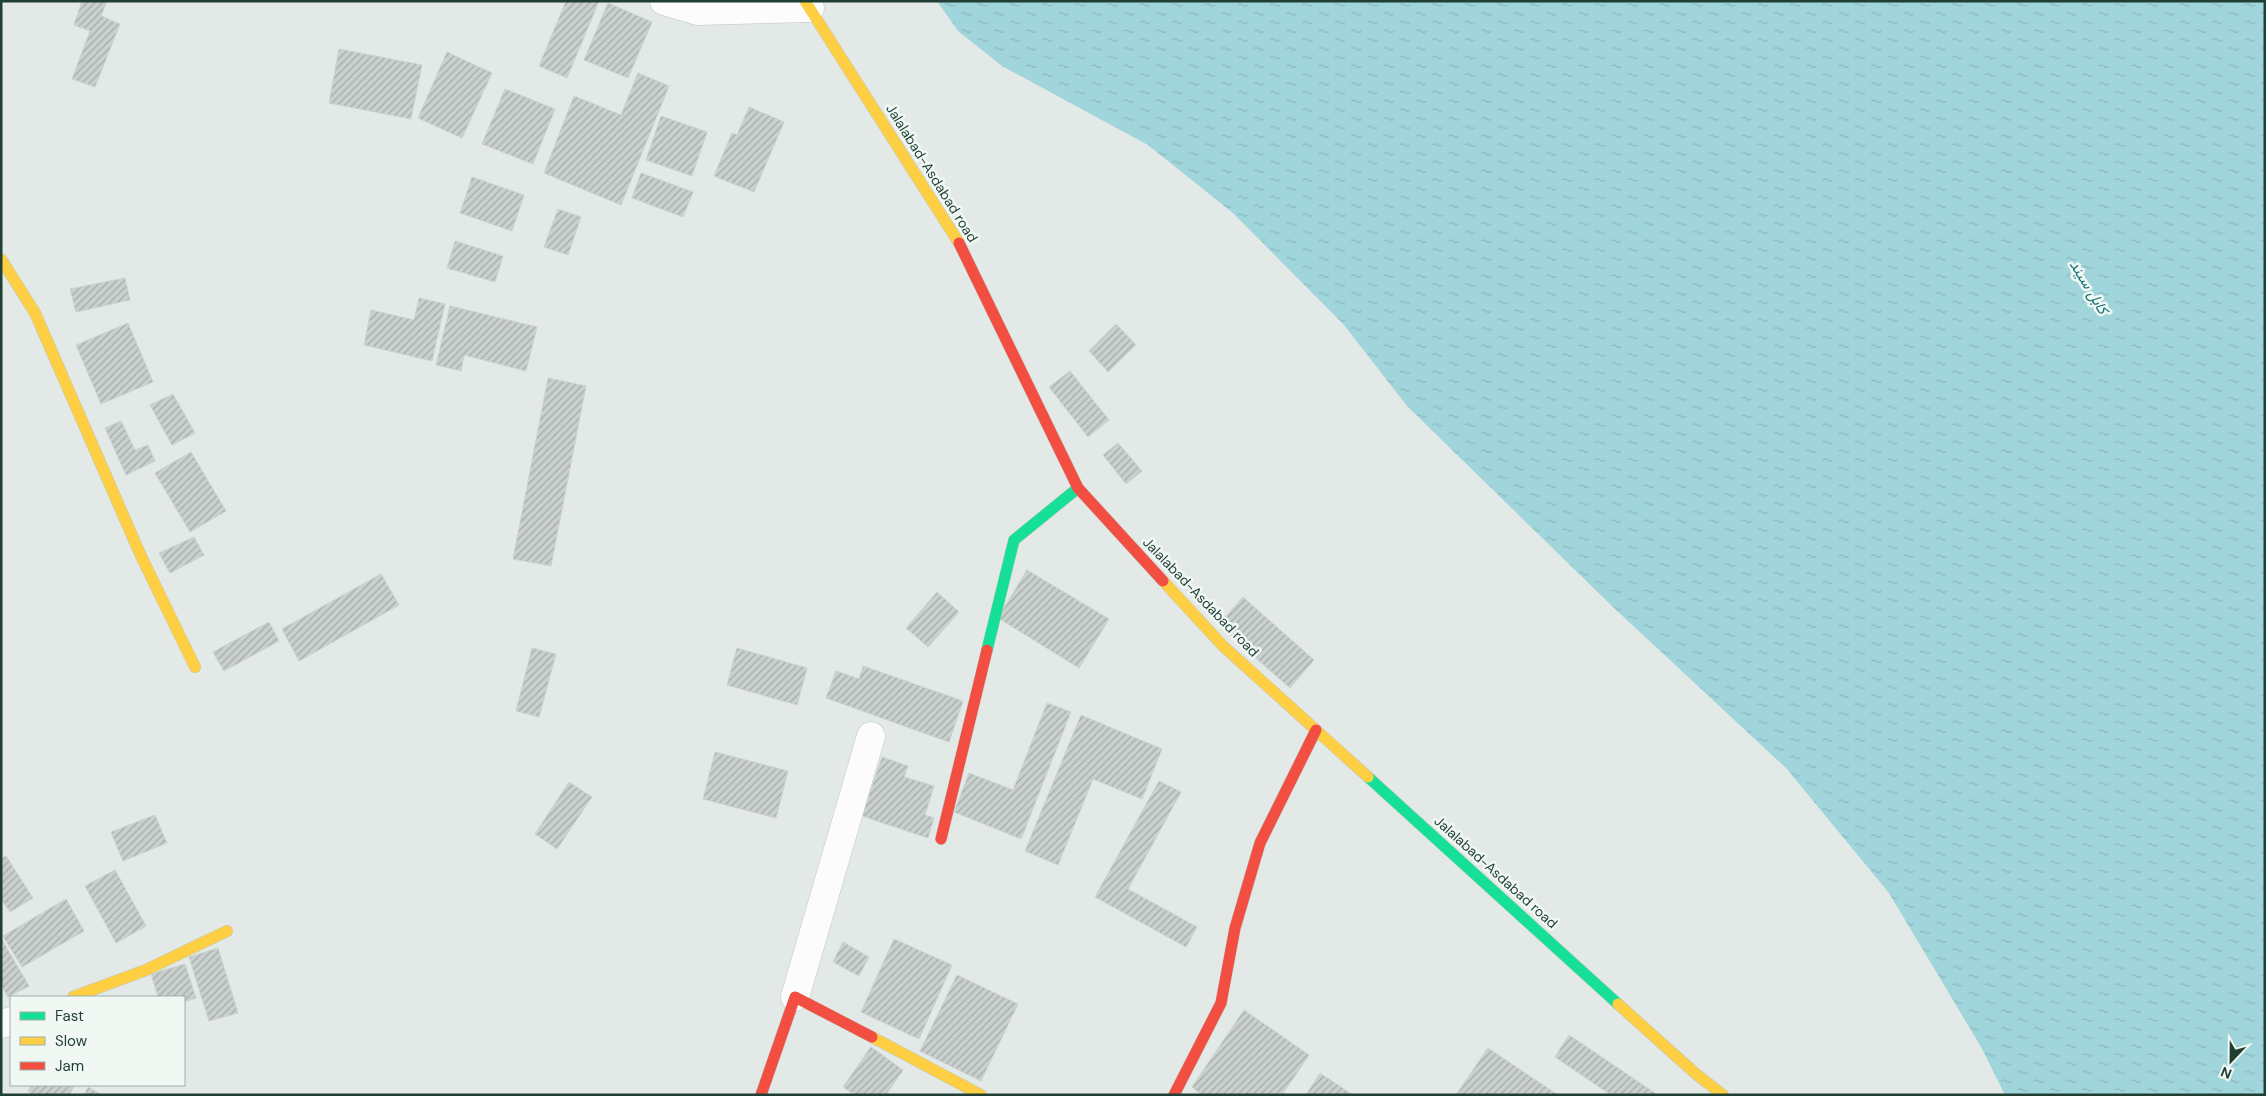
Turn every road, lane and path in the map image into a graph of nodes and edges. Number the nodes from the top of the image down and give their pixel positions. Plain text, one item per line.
1 (664, 1) edge
2 (808, 4) edge
3 (1, 259) edge
4 (1078, 488) junction
5 (195, 667) dead end
6 (1316, 730) junction
7 (871, 736) dead end
8 (940, 839) dead end
9 (227, 931) dead end
10 (76, 996) edge
11 (795, 997) junction
12 (761, 1095) edge
13 (981, 1095) edge
14 (1174, 1095) edge
15 (1723, 1095) edge

1 - 2 street
2 - 4 street, Jalalabad-Asdabad road
3 - 5 street
4 - 6 street, Jalalabad-Asdabad road
4 - 8 street
6 - 14 street
6 - 15 street, Jalalabad-Asdabad road
7 - 11 street
9 - 10 street
11 - 12 street
11 - 13 street

